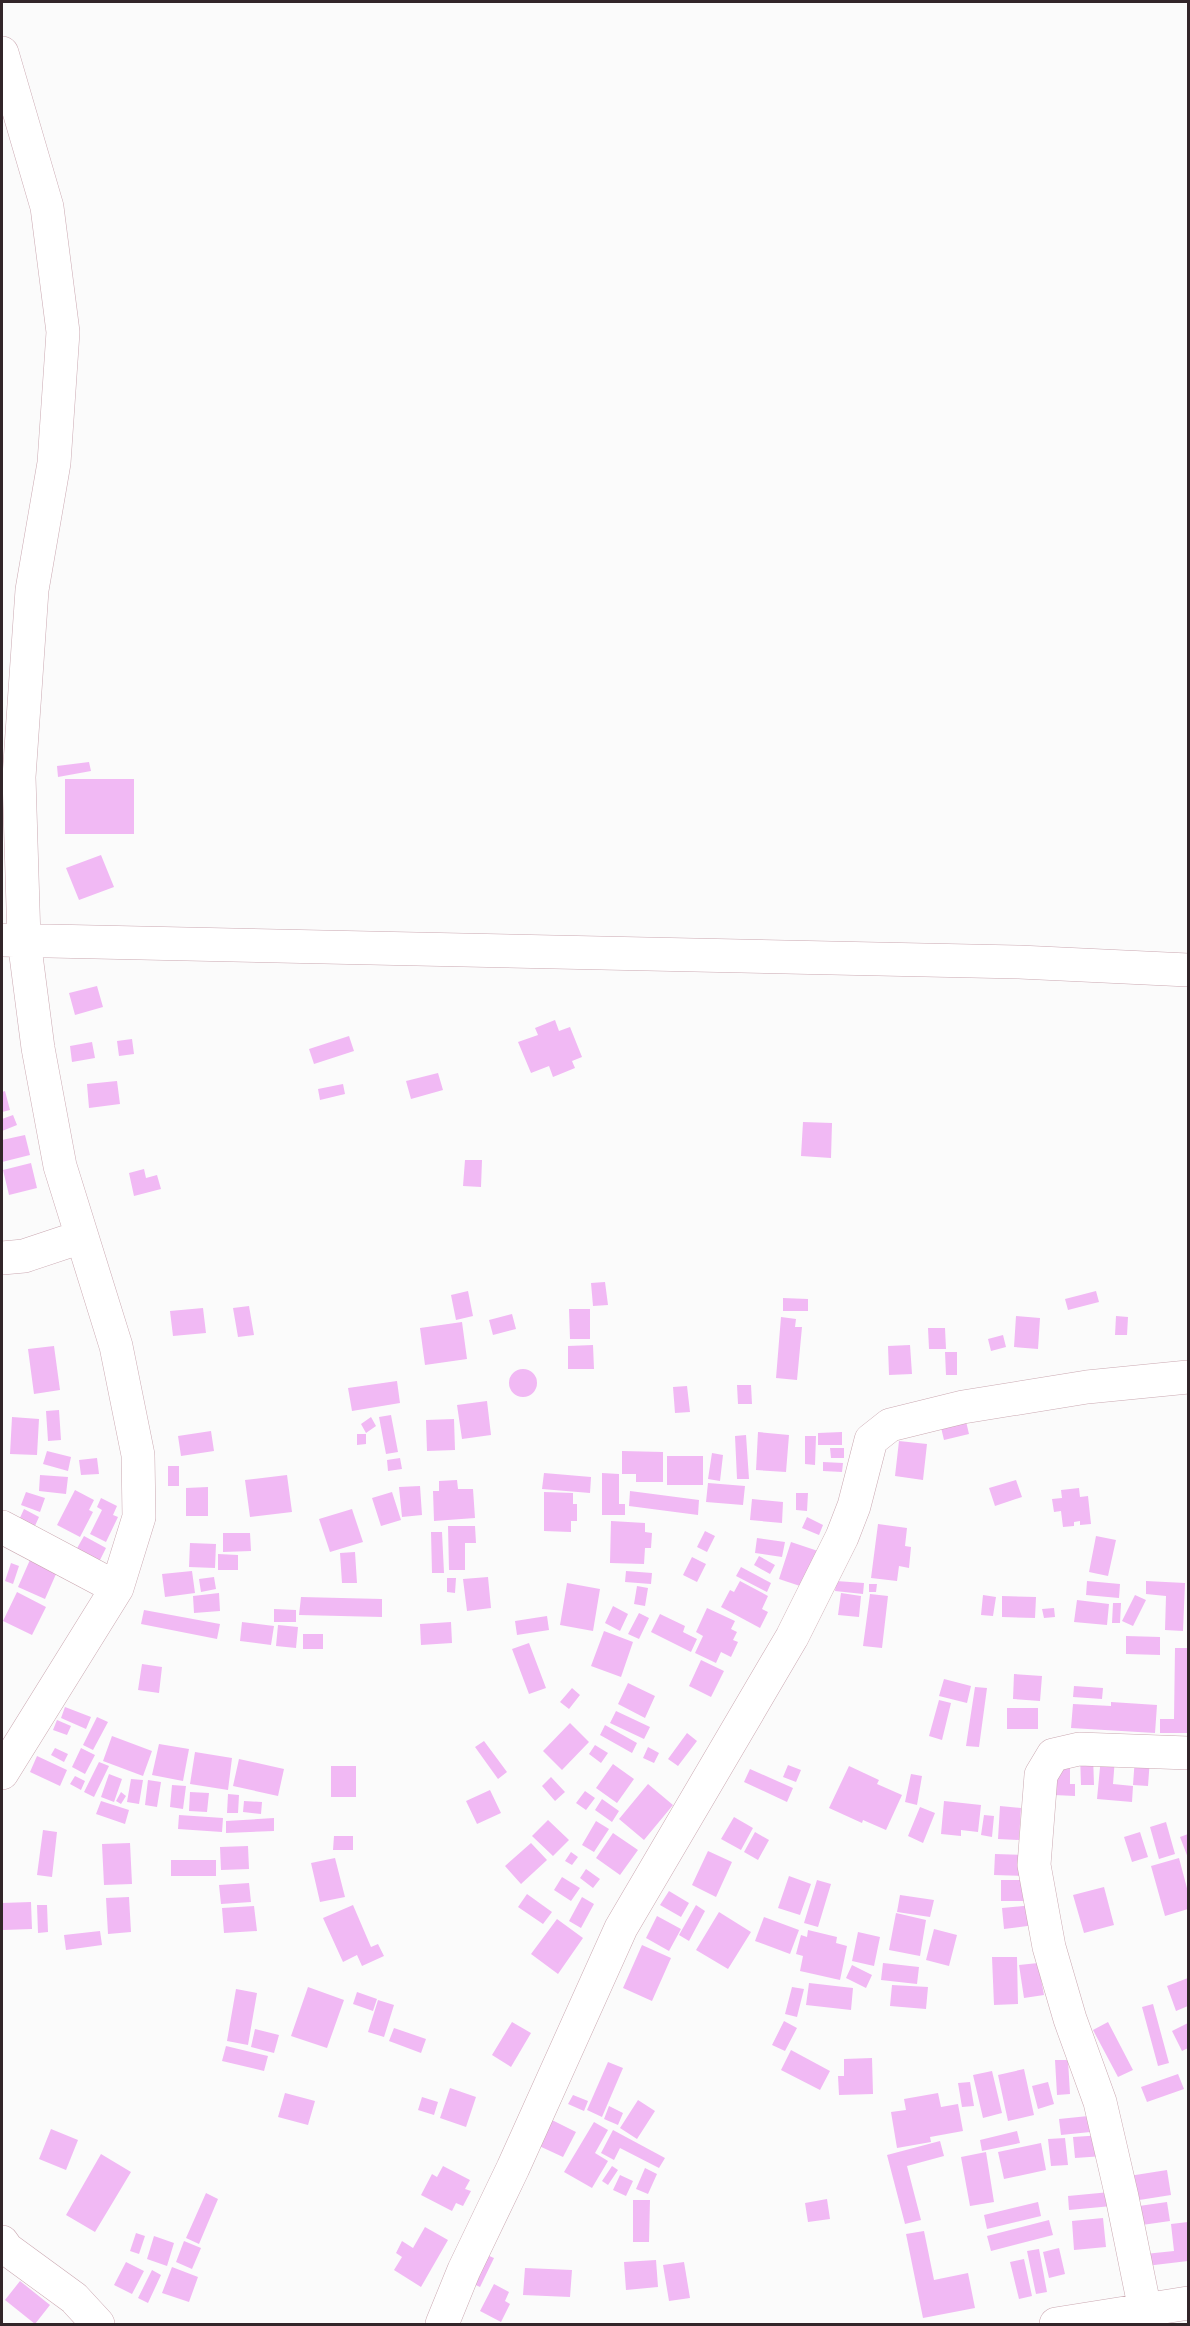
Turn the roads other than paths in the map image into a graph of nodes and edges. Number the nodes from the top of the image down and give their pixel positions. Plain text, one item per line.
1 (2, 53) edge
2 (13, 940) edge
3 (1188, 970) edge
4 (81, 1237) junction
5 (2, 1258) edge
6 (1188, 1377) edge
7 (2, 1527) edge
8 (117, 1588) junction
9 (1188, 1753) edge
10 (2, 1773) edge
11 (3, 2247) edge
12 (1188, 2303) edge
13 (1145, 2310) junction
14 (98, 2325) edge
15 (442, 2325) edge
16 (1056, 2325) edge

1 - 2 street
2 - 3 street
2 - 4 street
4 - 5 street
4 - 8 street
6 - 15 street
7 - 8 street
8 - 10 street
9 - 13 street
11 - 14 street
12 - 13 street
13 - 16 street

